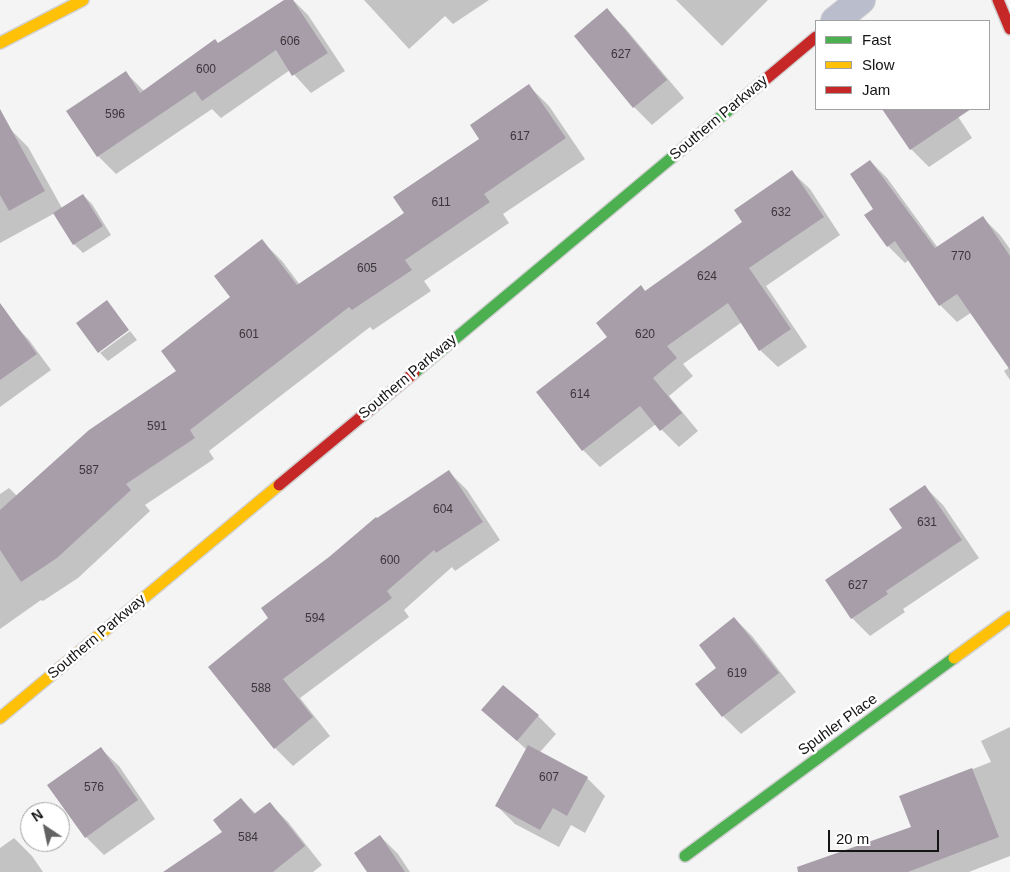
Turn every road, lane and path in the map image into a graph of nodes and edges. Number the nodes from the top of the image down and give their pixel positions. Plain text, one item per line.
1 (83, 0) edge
2 (861, 0) edge
3 (998, 0) edge
4 (836, 20) edge
5 (1010, 29) edge
6 (815, 38) edge
7 (0, 43) edge
8 (1010, 617) edge
9 (0, 718) edge
10 (685, 856) dead end

1 - 7 street
2 - 4 street
3 - 5 street
6 - 9 street, Southern Parkway
8 - 10 street, Spuhler Place

